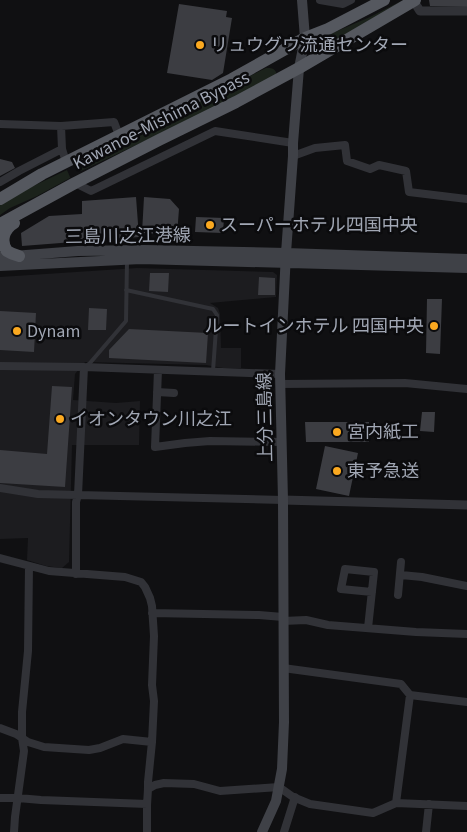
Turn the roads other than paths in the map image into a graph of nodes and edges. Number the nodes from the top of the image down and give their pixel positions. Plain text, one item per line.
1 (302, 0) edge
2 (320, 0) edge
3 (351, 0) edge
4 (384, 0) edge
5 (414, 0) edge
6 (467, 11) edge
7 (306, 38) junction
8 (299, 68) junction
9 (0, 124) edge
10 (60, 126) junction
11 (119, 135) junction
12 (293, 143) junction
13 (62, 149) junction
14 (293, 156) junction
15 (66, 162) junction
16 (0, 182) edge
17 (75, 183) junction
18 (0, 199) edge
19 (467, 199) edge
20 (0, 224) edge
21 (18, 256) junction
22 (0, 257) edge
23 (286, 258) junction
24 (127, 259) junction
25 (467, 259) edge
26 (0, 266) edge
27 (467, 268) edge
28 (126, 290) junction
29 (0, 366) edge
30 (84, 367) junction
31 (158, 370) junction
32 (213, 371) junction
33 (280, 379) junction
34 (467, 389) edge
35 (157, 392) junction
36 (174, 393) dead end
37 (281, 442) junction
38 (0, 488) edge
39 (78, 495) junction
40 (283, 500) junction
41 (467, 506) edge
42 (0, 558) edge
43 (401, 562) dead end
44 (29, 566) junction
45 (76, 574) junction
46 (400, 575) junction
47 (467, 586) edge
48 (372, 592) junction
49 (398, 595) dead end
50 (152, 613) junction
51 (283, 619) junction
52 (368, 628) junction
53 (467, 634) edge
54 (284, 668) junction
55 (410, 695) junction
56 (467, 702) edge
57 (0, 728) edge
58 (22, 738) junction
59 (152, 742) junction
60 (279, 787) junction
61 (148, 788) junction
62 (294, 797) junction
63 (0, 798) edge
64 (18, 798) junction
65 (396, 803) junction
66 (147, 804) junction
67 (430, 804) junction
68 (467, 806) edge
69 (14, 832) edge
70 (147, 832) edge
71 (262, 832) edge
72 (284, 832) edge
73 (426, 832) edge

1 - 7 main road, 上分三島線
2 - 3 street
4 - 7 highway, Kawanoe-Mishima Bypass
5 - 6 street
5 - 8 highway, Kawanoe-Mishima Bypass
7 - 8 main road, 上分三島線
7 - 11 highway, Kawanoe-Mishima Bypass
8 - 12 main road, 上分三島線
8 - 17 highway, Kawanoe-Mishima Bypass
9 - 10 street
10 - 11 street
10 - 13 street
11 - 15 highway, Kawanoe-Mishima Bypass
12 - 14 main road, 上分三島線
12 - 17 street
13 - 15 street
13 - 16 street
14 - 19 street
14 - 23 main road, 上分三島線
15 - 18 highway, Kawanoe-Mishima Bypass
17 - 20 highway, Kawanoe-Mishima Bypass
17 - 21 highway
21 - 22 main road, 三島川之江港線
21 - 23 main road, 三島川之江港線
23 - 24 main road, 三島川之江港線
23 - 25 main road, 三島川之江港線
23 - 27 main road, 三島川之江港線
23 - 33 main road, 上分三島線
24 - 26 main road, 三島川之江港線
24 - 28 lane
28 - 30 lane
28 - 32 lane
29 - 30 street
30 - 31 street
30 - 39 street
31 - 32 street
31 - 35 street
32 - 33 street
33 - 34 street
33 - 37 main road, 上分三島線
35 - 36 street
35 - 37 street
37 - 40 main road, 上分三島線
38 - 39 street
39 - 40 street
39 - 45 street
40 - 41 street
40 - 51 main road, 上分三島線
42 - 44 street
43 - 46 street
44 - 45 street
44 - 58 street
45 - 50 street
46 - 47 street
46 - 49 street
48 - 48 street
48 - 52 street
50 - 51 street
50 - 59 street
51 - 52 street
51 - 54 main road, 上分三島線
52 - 53 street
54 - 55 street
54 - 60 main road, 上分三島線
55 - 56 street
55 - 65 street
57 - 58 street
58 - 59 street
58 - 64 street
59 - 61 street
60 - 61 street
60 - 62 street
60 - 71 main road, 上分三島線
61 - 66 street
62 - 65 street
62 - 72 street
63 - 64 street
64 - 66 street
64 - 69 street
65 - 67 street
66 - 70 street
67 - 68 street
67 - 73 street

